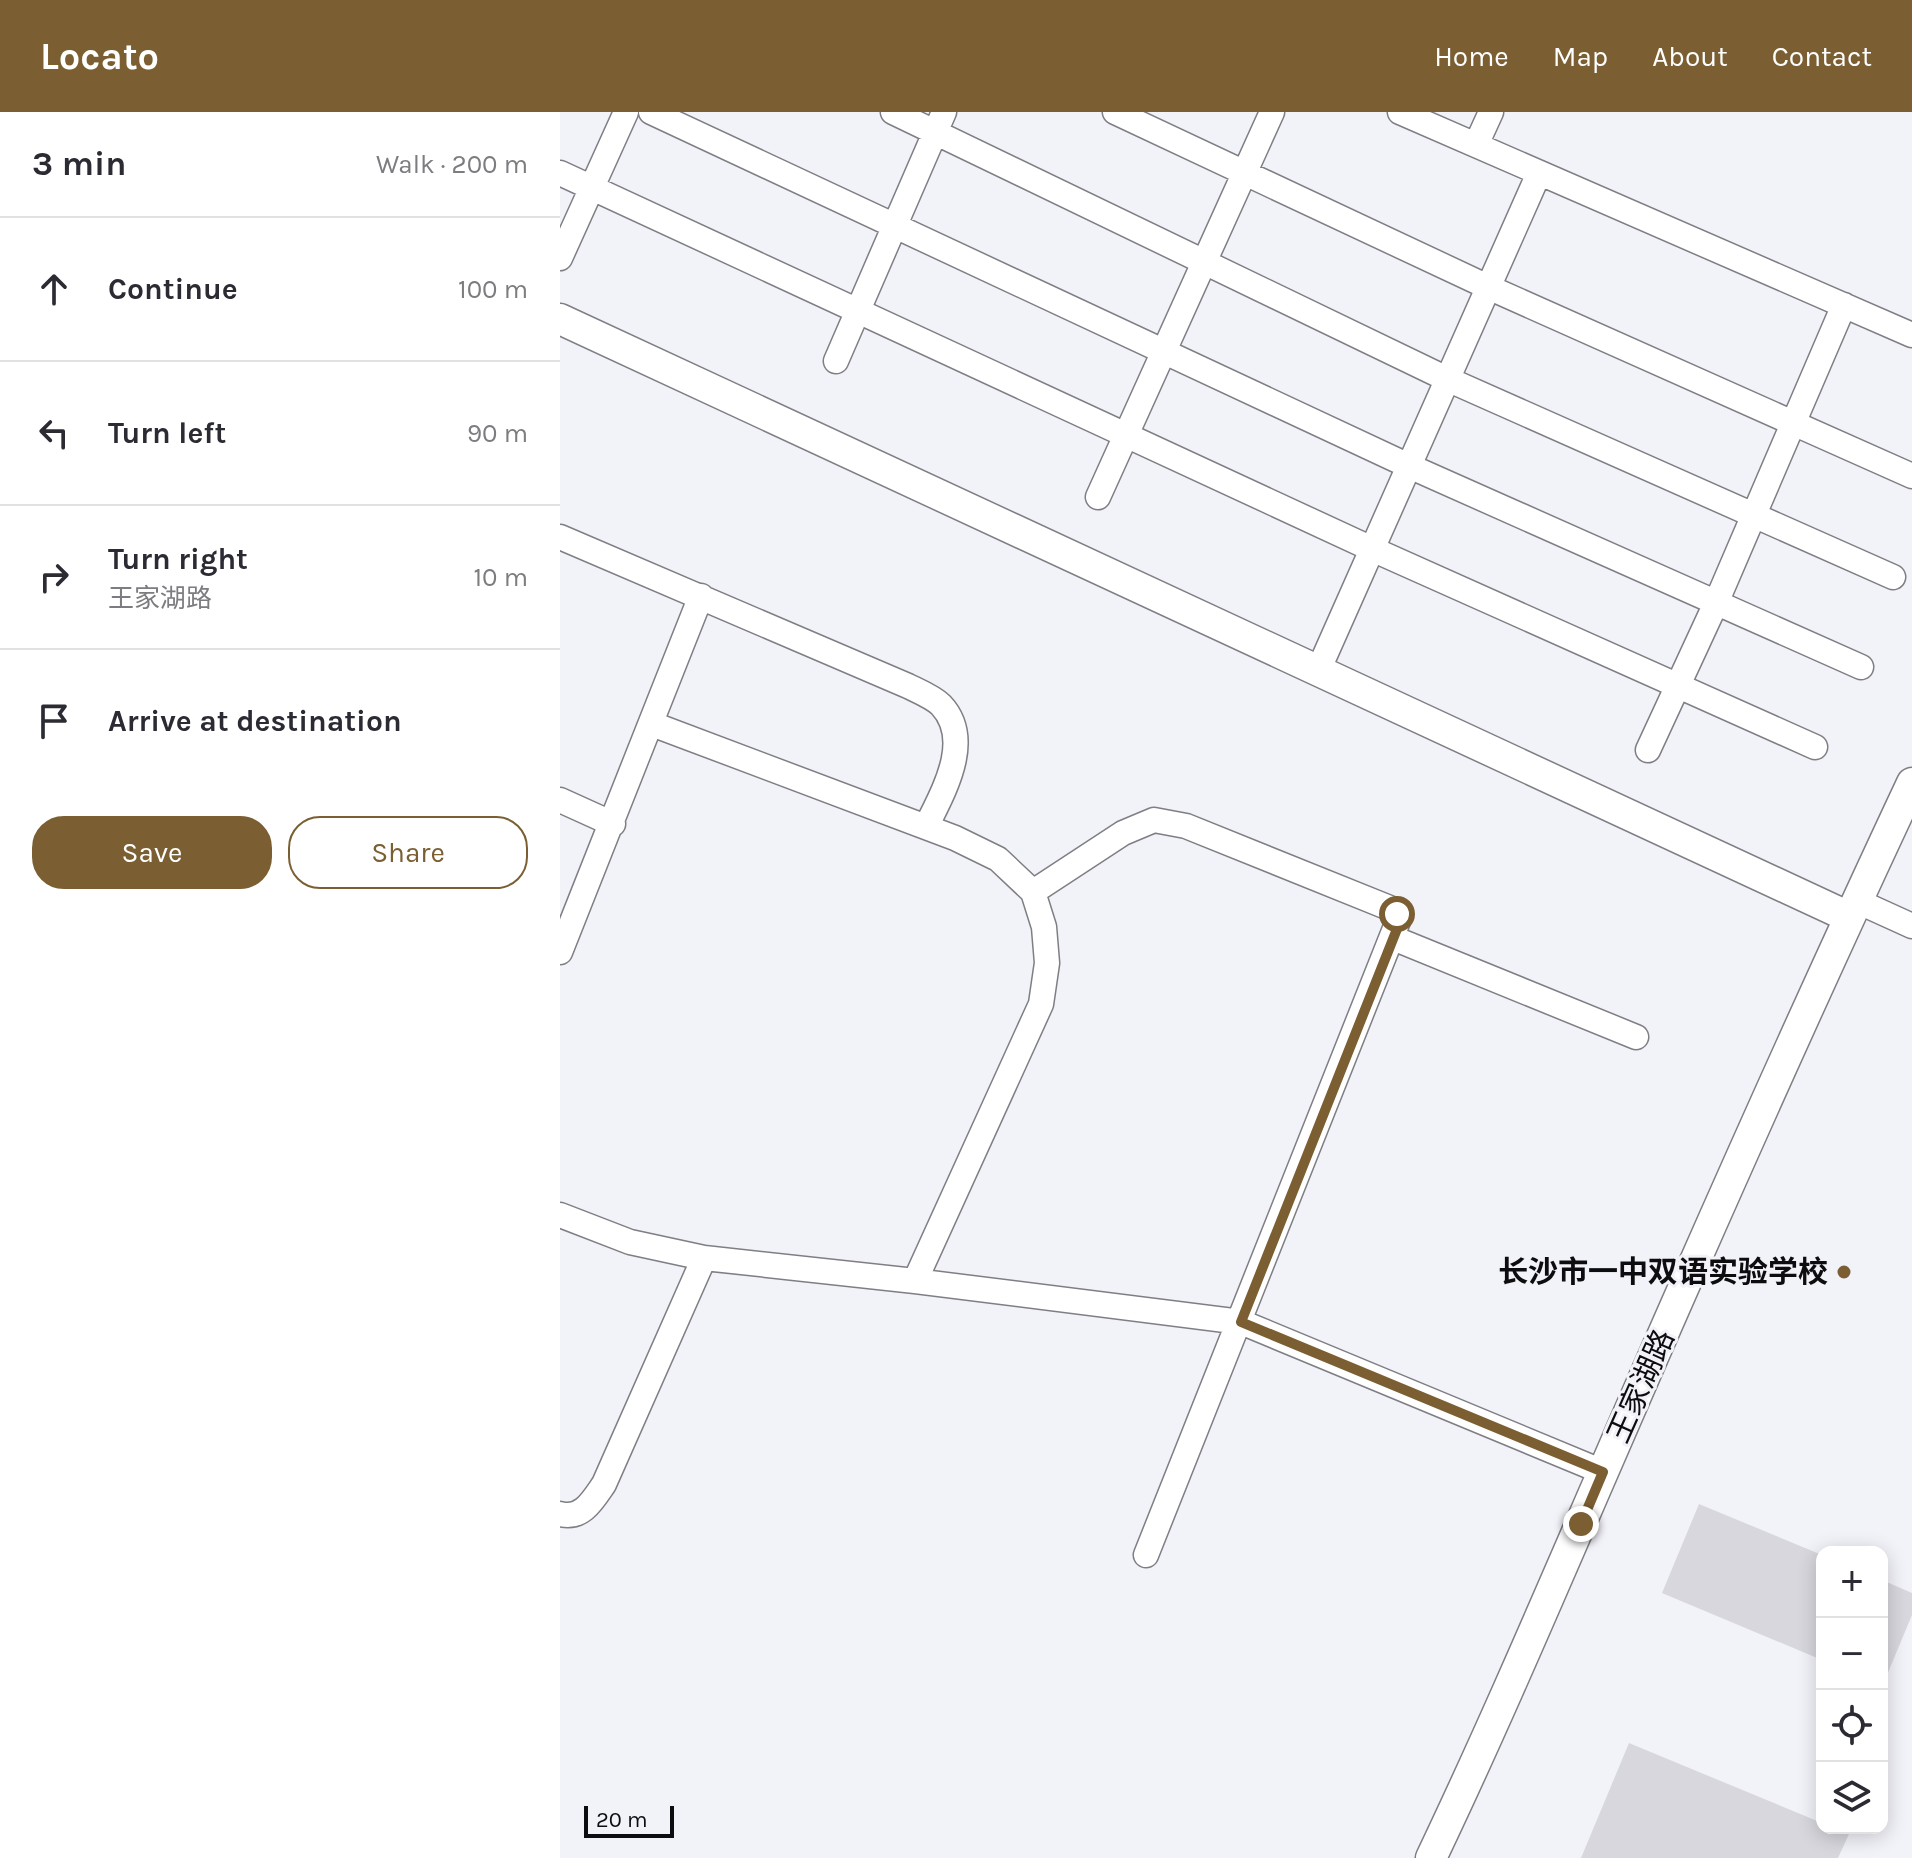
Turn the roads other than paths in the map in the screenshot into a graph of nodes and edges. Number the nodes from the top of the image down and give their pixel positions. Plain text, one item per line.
1 (626, 112) edge
2 (651, 112) edge
3 (893, 112) edge
4 (1115, 112) edge
5 (1272, 112) edge
6 (1400, 112) edge
7 (1491, 112) edge
8 (939, 122) edge
9 (1476, 145) junction
10 (560, 173) edge
11 (1539, 173) junction
12 (1244, 174) junction
13 (592, 187) junction
14 (895, 226) junction
15 (560, 258) edge
16 (1203, 261) junction
17 (1488, 287) junction
18 (1844, 305) junction
19 (857, 310) junction
20 (560, 319) edge
21 (1912, 335) edge
22 (1163, 351) junction
23 (836, 361) dead end
24 (1447, 379) junction
25 (1794, 422) junction
26 (1126, 435) junction
27 (1409, 466) junction
28 (1912, 476) edge
29 (1098, 497) dead end
30 (1754, 514) junction
31 (560, 537) edge
32 (1372, 549) junction
33 (1893, 577) dead end
34 (701, 596) junction
35 (1716, 603) junction
36 (1861, 667) dead end
37 (1318, 671) junction
38 (1677, 685) junction
39 (652, 724) junction
40 (1815, 747) dead end
41 (1648, 750) dead end
42 (1912, 783) edge
43 (560, 800) edge
44 (613, 824) junction
45 (926, 827) junction
46 (1033, 892) junction
47 (1853, 909) junction
48 (1912, 926) edge
49 (1393, 938) junction
50 (560, 952) edge
51 (1636, 1037) dead end
52 (560, 1215) edge
53 (704, 1258) junction
54 (915, 1281) junction
55 (1241, 1322) junction
56 (1603, 1472) junction
57 (560, 1514) edge
58 (1146, 1555) dead end
59 (1431, 1858) edge

1 - 13 street
2 - 14 street
3 - 8 street
4 - 12 street
5 - 12 street
6 - 9 street
7 - 9 street
8 - 14 street
8 - 16 street
9 - 11 street
10 - 13 street
11 - 17 street
11 - 18 street
12 - 16 street
12 - 17 street
13 - 15 street
13 - 19 street
14 - 19 street
14 - 22 street
16 - 22 street
16 - 24 street
17 - 24 street
17 - 25 street
18 - 21 street
18 - 25 street
19 - 23 street
19 - 26 street
20 - 37 street
22 - 26 street
22 - 27 street
24 - 27 street
24 - 30 street
25 - 28 street
25 - 30 street
26 - 29 street
26 - 32 street
27 - 32 street
27 - 35 street
30 - 33 street
30 - 35 street
31 - 34 street
32 - 37 street
32 - 38 street
34 - 39 street
34 - 45 street
35 - 36 street
35 - 38 street
37 - 47 street
38 - 40 street
38 - 41 street
39 - 44 street
39 - 45 street
42 - 47 street, 王家湖路
43 - 44 street
44 - 50 street
45 - 46 street
46 - 49 street
46 - 54 street
47 - 48 street
47 - 56 street, 王家湖路
49 - 51 street
49 - 55 street
52 - 53 street
53 - 54 street
53 - 57 street
54 - 55 street
55 - 56 street
55 - 58 street
56 - 59 street, 王家湖路

